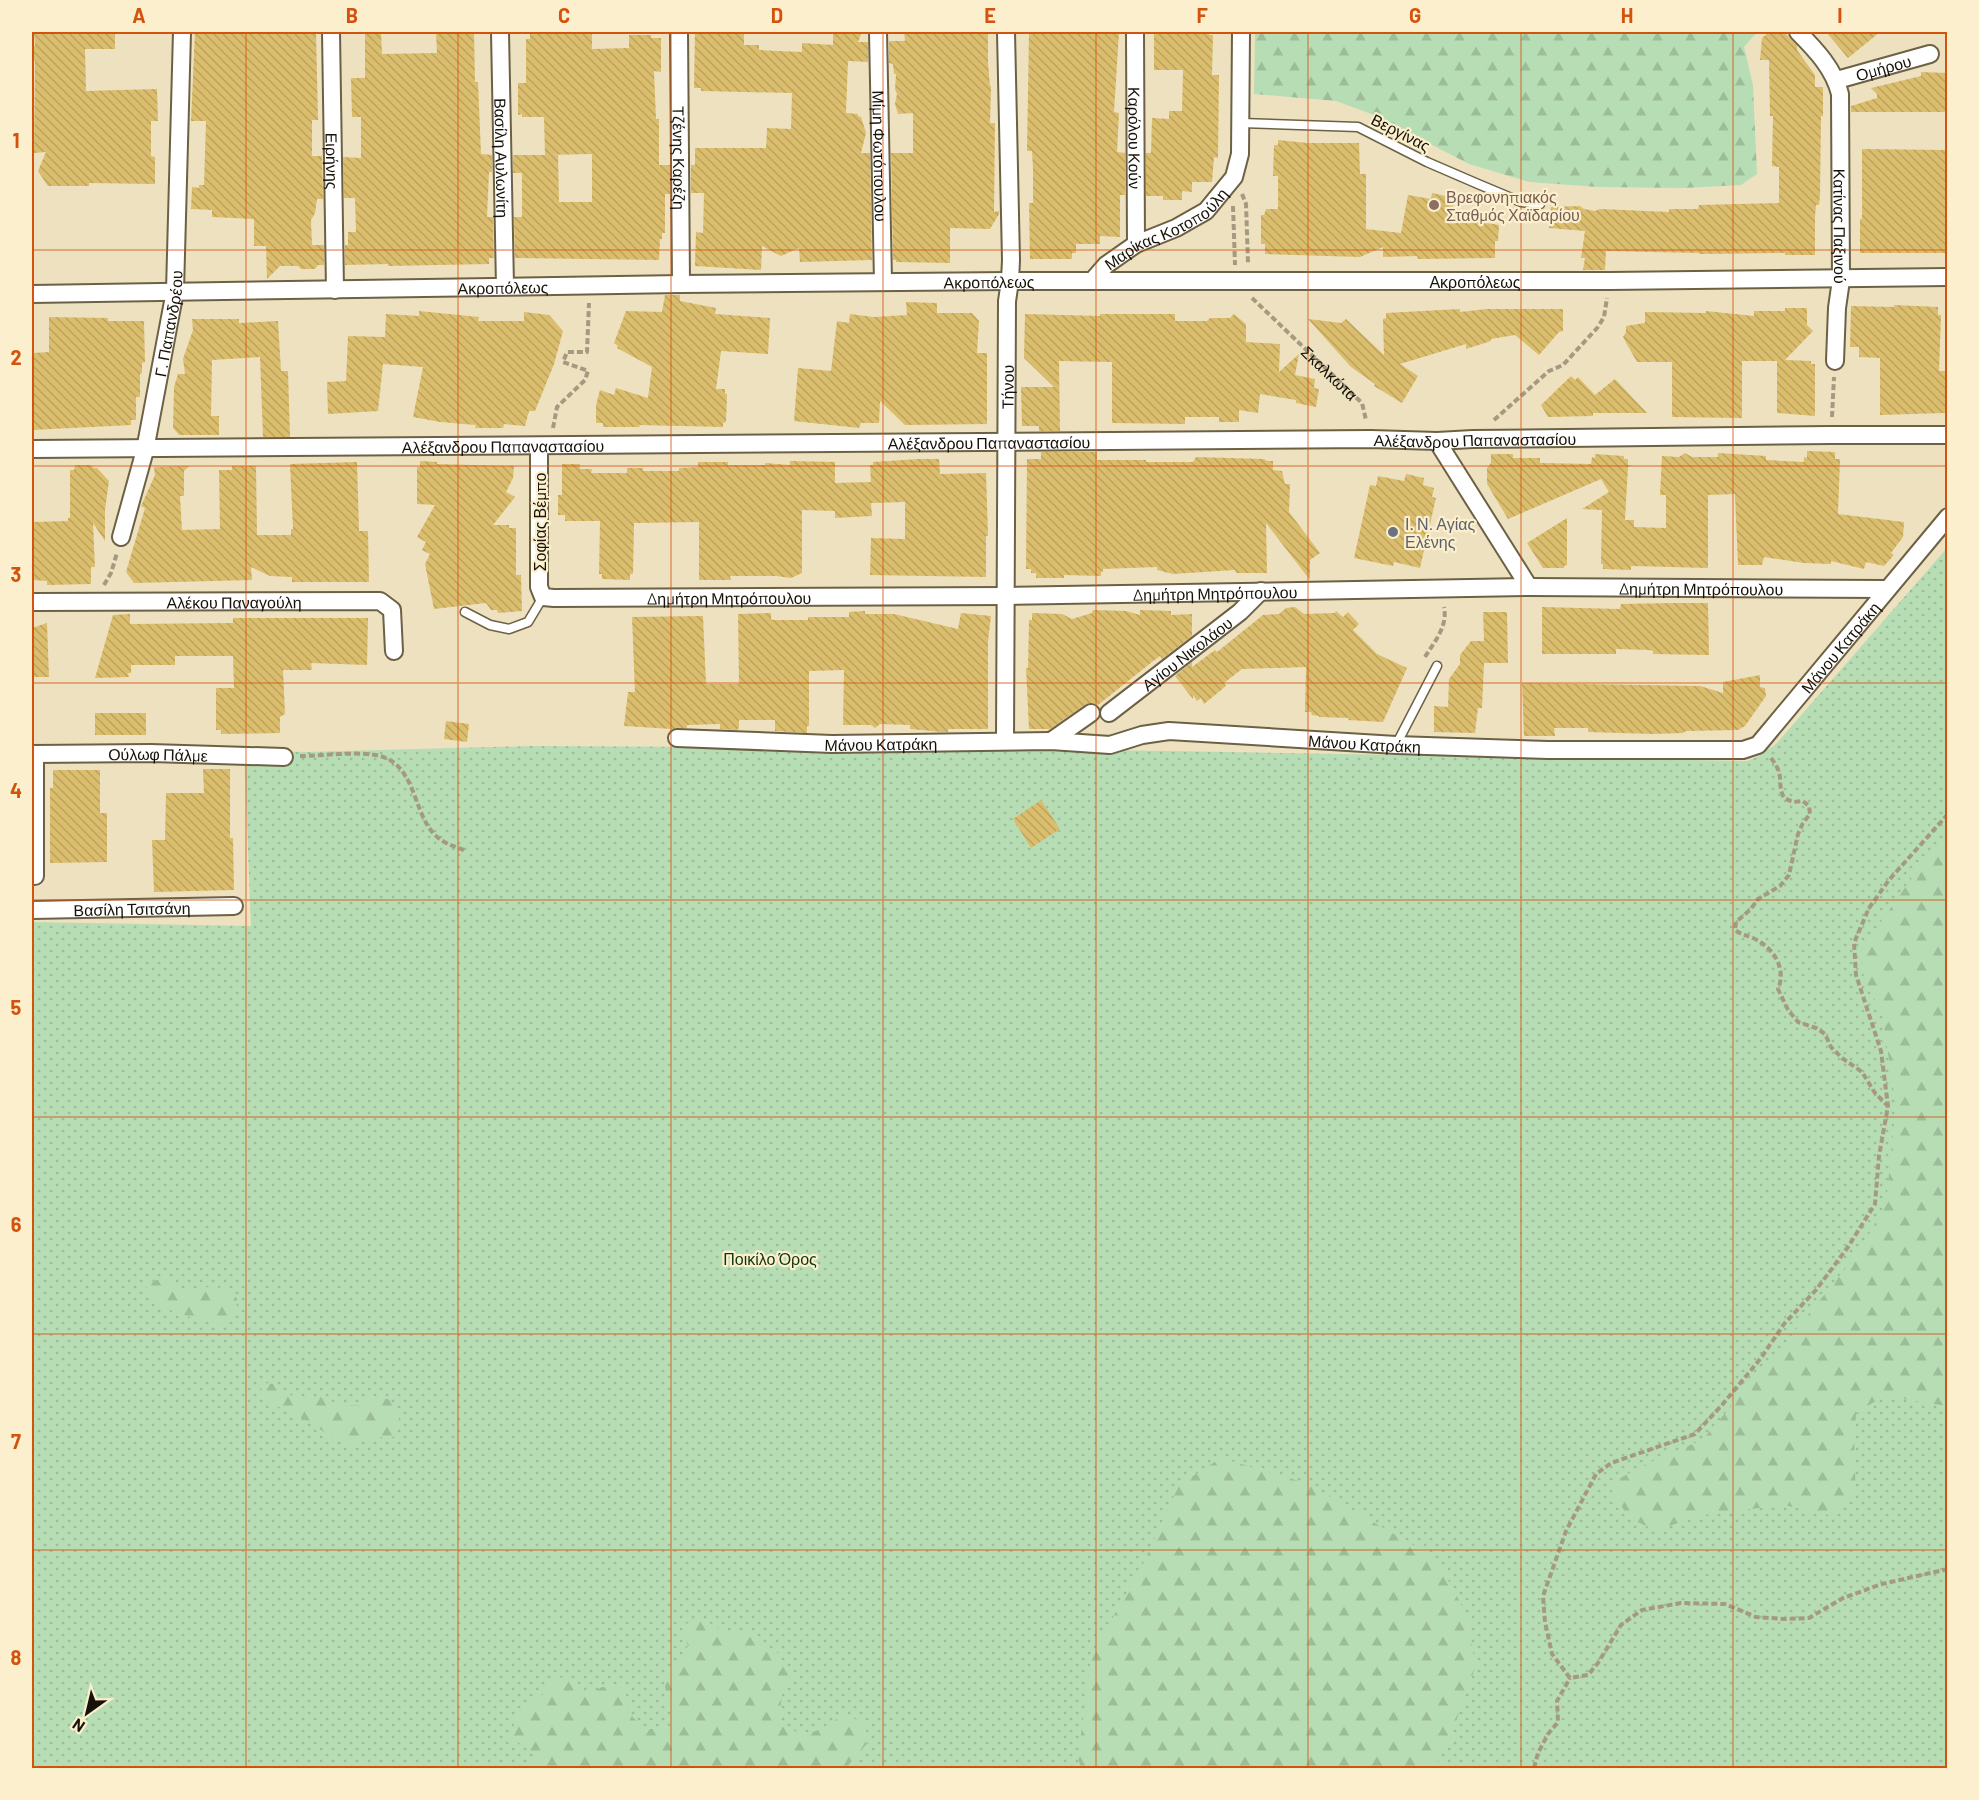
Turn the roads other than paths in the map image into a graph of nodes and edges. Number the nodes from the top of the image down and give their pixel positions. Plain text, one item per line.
1 (182, 32) edge
2 (331, 32) edge
3 (500, 32) edge
4 (679, 32) edge
5 (878, 32) edge
6 (1006, 32) edge
7 (1135, 32) edge
8 (1241, 32) edge
9 (1798, 32) edge
10 (1930, 54) dead end
11 (1836, 80) junction
12 (1241, 123) junction
13 (1540, 204) dead end
14 (1136, 244) junction
15 (1947, 277) edge
16 (1841, 280) junction
17 (1010, 281) junction
18 (1092, 281) junction
19 (884, 282) junction
20 (681, 284) junction
21 (505, 286) junction
22 (335, 290) junction
23 (176, 291) junction
24 (32, 294) edge
25 (1835, 361) road end
26 (1947, 435) edge
27 (1437, 441) junction
28 (1008, 442) junction
29 (544, 446) junction
30 (32, 449) edge
31 (145, 450) junction
32 (1947, 518) edge
33 (121, 537) road end
34 (1529, 587) junction
35 (1887, 589) junction
36 (1261, 591) junction
37 (1007, 596) junction
38 (543, 597) junction
39 (32, 602) edge
40 (465, 612) dead end
41 (394, 651) dead end
42 (1437, 666) dead end
43 (1091, 713) dead end
44 (1109, 713) dead end
45 (677, 738) dead end
46 (1005, 741) junction
47 (1051, 741) junction
48 (1396, 745) junction
49 (33, 754) edge
50 (284, 757) road end
51 (35, 876) dead end
52 (234, 906) dead end
53 (32, 910) edge

1 - 23 street, Γ. Παπανδρέου
2 - 22 street, Ειρήνης
3 - 21 street, Βασίλη Αυλωνίτη
4 - 20 street, Τζένης Καρέζη
5 - 19 street, Μίμη Φωτόπουλου
6 - 17 street, Τήνου
7 - 14 street, Καρόλου Κούν
8 - 12 street, Μαρίκας Κοτοπούλη
9 - 11 street, Κατίνας Παξινού
10 - 11 street, Ομήρου
11 - 16 street, Κατίνας Παξινού
12 - 13 lane, Βεργίνας
12 - 14 street, Μαρίκας Κοτοπούλη
14 - 18 street, Μαρίκας Κοτοπούλη
15 - 16 street, Ακροπόλεως
16 - 18 street, Ακροπόλεως
16 - 25 street, Κατίνας Παξινού
17 - 18 street, Ακροπόλεως
17 - 19 street, Ακροπόλεως
17 - 28 street, Τήνου
19 - 20 street, Ακροπόλεως
20 - 21 street, Ακροπόλεως
21 - 22 street, Ακροπόλεως
22 - 23 street, Ακροπόλεως
23 - 24 street, Ακροπόλεως
23 - 31 street, Γ. Παπανδρέου
26 - 27 street, Αλέξανδρου Παπαναστασίου
27 - 28 street, Αλέξανδρου Παπαναστασίου
27 - 34 street
28 - 29 street, Αλέξανδρου Παπαναστασίου
28 - 37 street, Τήνου
29 - 31 street, Αλέξανδρου Παπαναστασίου
29 - 38 street, Σοφίας Βέμπο
30 - 31 street, Αλέξανδρου Παπαναστασίου
31 - 33 street, Γ. Παπανδρέου
32 - 35 street, Μάνου Κατράκη
34 - 35 street, Δημήτρη Μητρόπουλου
34 - 36 street, Δημήτρη Μητρόπουλου
35 - 48 street, Μάνου Κατράκη
36 - 37 street, Δημήτρη Μητρόπουλου
36 - 44 street, Αγίου Νικολάου
37 - 38 street, Δημήτρη Μητρόπουλου
37 - 46 street, Τήνου
38 - 40 lane
39 - 41 street, Αλέκου Παναγούλη
42 - 48 lane
43 - 47 street
45 - 46 street, Μάνου Κατράκη
46 - 47 street, Μάνου Κατράκη
47 - 48 street, Μάνου Κατράκη
49 - 50 street, Ούλωφ Πάλμε
49 - 51 street
52 - 53 street, Βασίλη Τσιτσάνη

